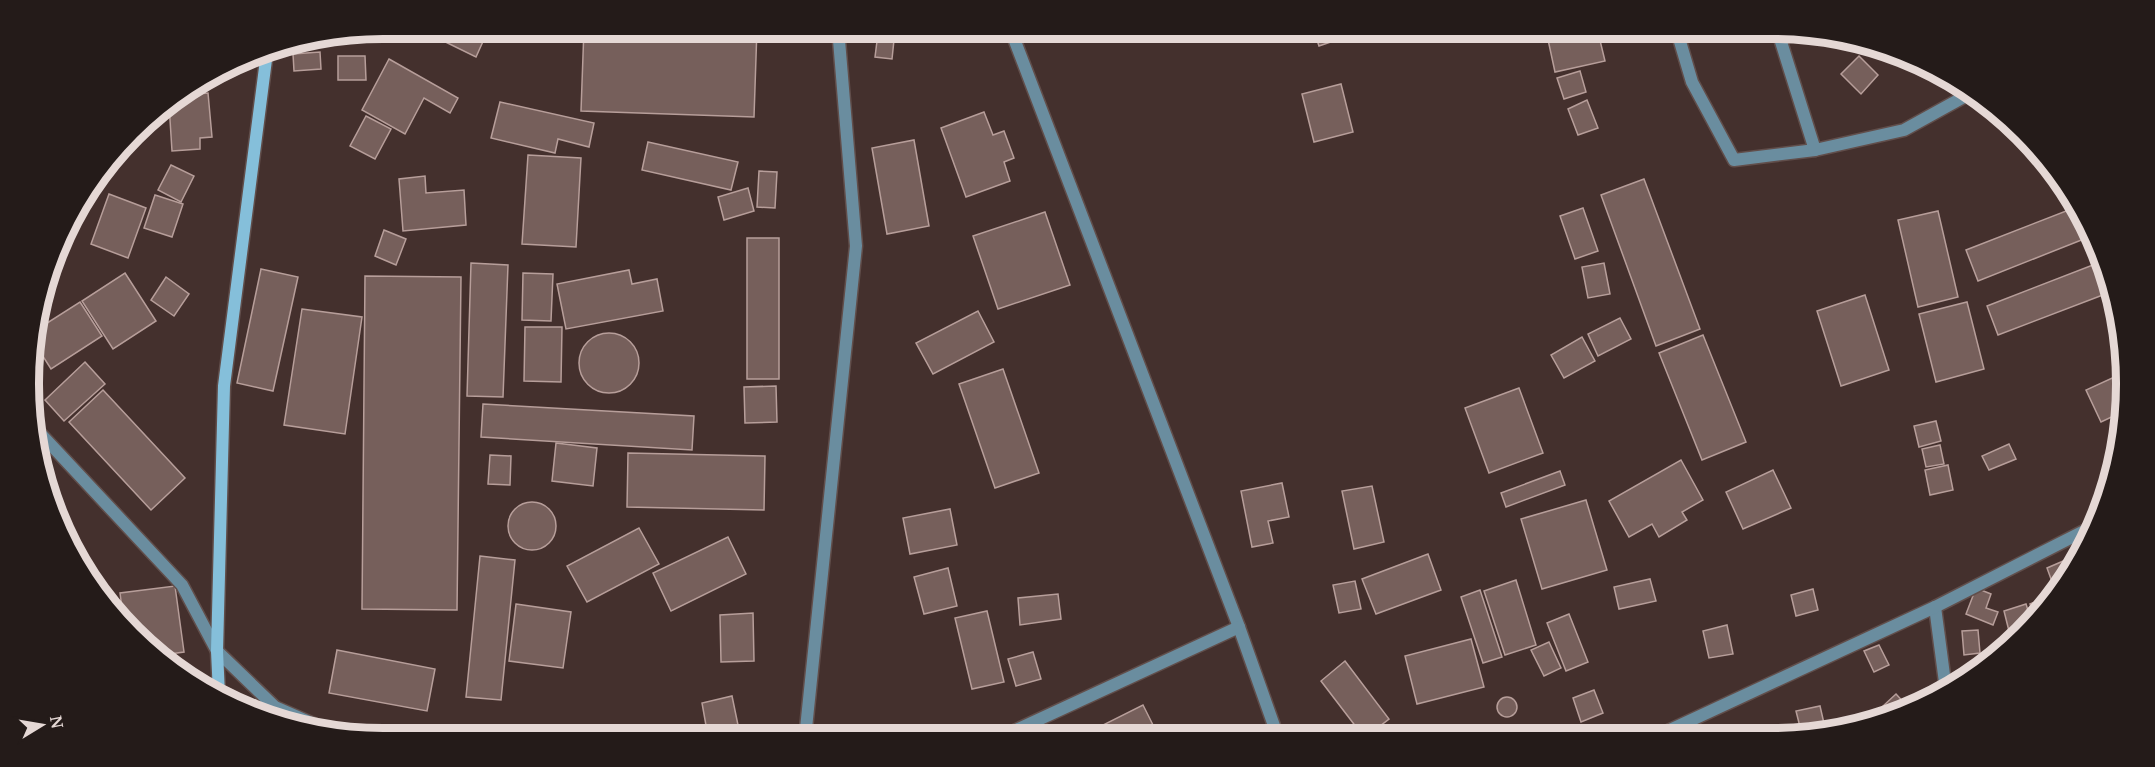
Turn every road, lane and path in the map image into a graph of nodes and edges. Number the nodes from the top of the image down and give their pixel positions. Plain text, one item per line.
1 (839, 39) edge
2 (1014, 39) edge
3 (1679, 39) edge
4 (1780, 39) edge
5 (266, 60) edge
6 (1963, 97) edge
7 (1815, 150) junction
8 (44, 437) edge
9 (2082, 532) edge
10 (1935, 607) junction
11 (1239, 627) junction
12 (217, 651) junction
13 (1945, 681) edge
14 (219, 686) edge
15 (296, 716) edge
16 (807, 728) edge
17 (1020, 728) edge
18 (1275, 728) edge
19 (1675, 728) edge

1 - 16 street
2 - 11 street
3 - 7 street
4 - 7 street
5 - 12 street
6 - 7 street
8 - 12 street
9 - 10 street
10 - 13 street
10 - 19 street
11 - 17 street
11 - 18 street
12 - 14 street
12 - 15 street

